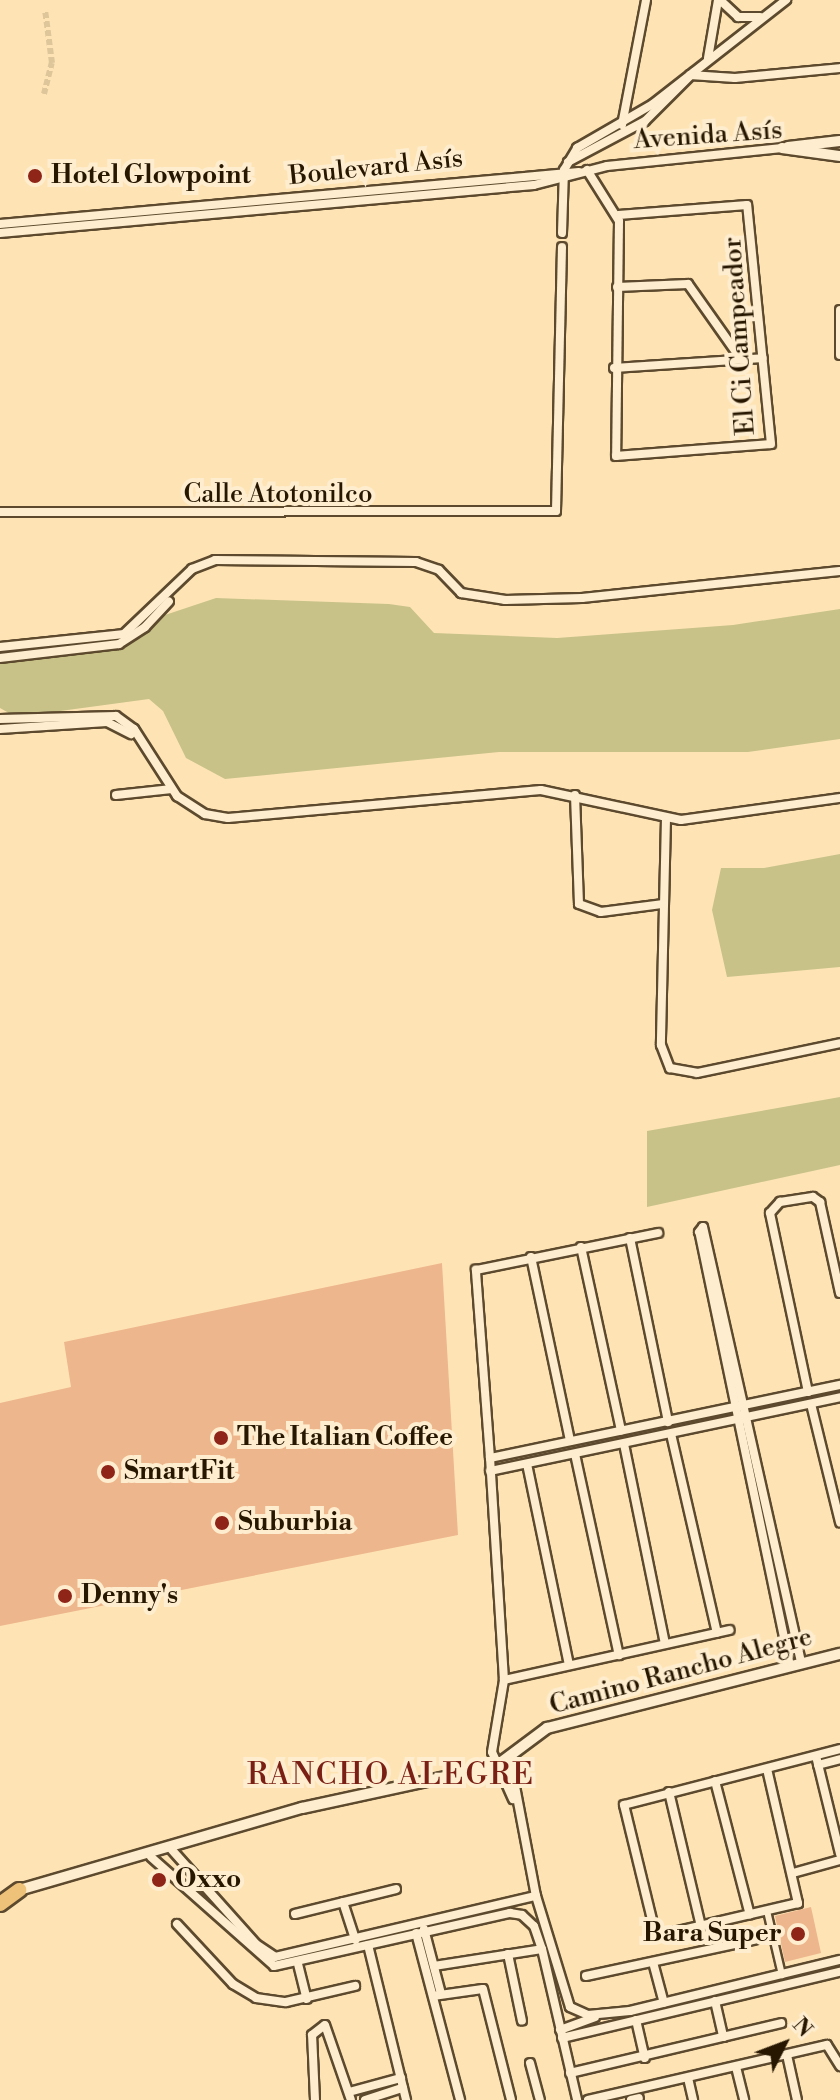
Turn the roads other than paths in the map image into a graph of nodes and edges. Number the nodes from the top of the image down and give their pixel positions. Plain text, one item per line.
1 (646, 0) edge
2 (719, 0) edge
3 (786, 0) edge
4 (761, 17) junction
5 (707, 60) junction
6 (840, 68) edge
7 (692, 73) junction
8 (622, 121) junction
9 (621, 136) junction
10 (840, 141) edge
11 (782, 148) junction
12 (840, 156) edge
13 (566, 166) junction
14 (583, 171) junction
15 (477, 178) junction
16 (563, 181) junction
17 (410, 185) junction
18 (479, 190) junction
19 (412, 196) junction
20 (228, 208) junction
21 (618, 215) junction
22 (0, 224) edge
23 (0, 233) edge
24 (562, 233) dead end
25 (562, 247) dead end
26 (617, 287) junction
27 (840, 310) edge
28 (840, 355) edge
29 (763, 358) junction
30 (741, 359) junction
31 (614, 368) junction
32 (0, 512) edge
33 (840, 571) edge
34 (0, 647) edge
35 (53, 649) junction
36 (0, 658) edge
37 (0, 719) edge
38 (59, 721) junction
39 (0, 729) edge
40 (172, 792) junction
41 (116, 795) dead end
42 (575, 795) junction
43 (840, 798) edge
44 (666, 818) junction
45 (663, 904) junction
46 (840, 1043) edge
47 (658, 1233) dead end
48 (630, 1238) junction
49 (581, 1247) junction
50 (531, 1257) junction
51 (840, 1293) edge
52 (840, 1385) edge
53 (808, 1392) junction
54 (840, 1397) edge
55 (811, 1404) junction
56 (746, 1406) junction
57 (735, 1408) junction
58 (749, 1418) junction
59 (737, 1420) junction
60 (668, 1422) junction
61 (621, 1431) junction
62 (671, 1434) junction
63 (570, 1441) junction
64 (624, 1444) junction
65 (575, 1454) junction
66 (490, 1458) junction
67 (527, 1464) junction
68 (490, 1471) junction
69 (840, 1522) edge
70 (730, 1630) dead end
71 (717, 1633) junction
72 (665, 1644) junction
73 (840, 1654) edge
74 (619, 1655) junction
75 (796, 1664) junction
76 (569, 1665) junction
77 (504, 1680) junction
78 (840, 1749) edge
79 (840, 1759) edge
80 (510, 1760) junction
81 (817, 1760) junction
82 (496, 1766) junction
83 (767, 1769) junction
84 (715, 1781) junction
85 (669, 1792) junction
86 (513, 1799) junction
87 (172, 1850) junction
88 (151, 1857) junction
89 (840, 1857) edge
90 (192, 1872) junction
91 (793, 1873) junction
92 (179, 1883) junction
93 (396, 1889) dead end
94 (19, 1890) junction
95 (0, 1891) edge
96 (536, 1896) junction
97 (343, 1902) junction
98 (0, 1904) edge
99 (228, 1911) junction
100 (767, 1911) junction
101 (295, 1914) dead end
102 (750, 1915) junction
103 (219, 1919) junction
104 (418, 1923) junction
105 (177, 1924) dead end
106 (701, 1926) junction
107 (421, 1934) junction
108 (366, 1936) junction
109 (355, 1940) junction
110 (754, 1940) dead end
111 (369, 1946) junction
112 (542, 1949) junction
113 (508, 1954) junction
114 (840, 1960) edge
115 (298, 1964) junction
116 (434, 1966) junction
117 (654, 1966) junction
118 (840, 1972) edge
119 (782, 1975) junction
120 (586, 1976) dead end
121 (355, 1986) dead end
122 (437, 1995) junction
123 (307, 1999) junction
124 (715, 2001) junction
125 (664, 2003) junction
126 (599, 2015) junction
127 (636, 2020) junction
128 (522, 2021) dead end
129 (781, 2023) dead end
130 (561, 2034) junction
131 (723, 2037) junction
132 (787, 2055) junction
133 (645, 2058) junction
134 (530, 2063) dead end
135 (840, 2066) edge
136 (736, 2067) junction
137 (570, 2073) junction
138 (401, 2078) junction
139 (688, 2078) junction
140 (403, 2088) junction
141 (350, 2096) edge
142 (637, 2097) edge
143 (315, 2100) edge
144 (365, 2100) edge
145 (406, 2100) edge
146 (460, 2100) edge
147 (511, 2100) edge
148 (540, 2100) edge
149 (577, 2100) edge
150 (588, 2100) edge
151 (693, 2100) edge
152 (744, 2100) edge
153 (797, 2100) edge

1 - 8 street
2 - 4 street
2 - 5 street
3 - 4 street
4 - 5 street
5 - 7 street
6 - 7 street
7 - 8 street
7 - 9 street
8 - 9 street
8 - 13 street
9 - 13 street
10 - 11 street
11 - 12 street, Avenida Asís
11 - 14 street, Avenida Asís
13 - 14 street, Avenida Asís
13 - 15 street, Boulevard Asís
13 - 16 street
14 - 16 street, Avenida Asís
14 - 21 street
15 - 17 street, Boulevard Asís
15 - 18 street
16 - 18 street, Boulevard Asís
16 - 24 street
17 - 19 street
17 - 20 street, Boulevard Asís
18 - 19 street, Boulevard Asís
19 - 20 street, Boulevard Asís
20 - 22 street, Boulevard Asís
20 - 23 street, Boulevard Asís
21 - 26 street
21 - 29 street, El Ci Campeador
25 - 32 street, Calle Atotonilco
26 - 30 street
26 - 31 street
27 - 28 street
29 - 30 street
29 - 31 street, El Ci Campeador
30 - 31 street
33 - 35 street
34 - 35 street
35 - 36 street
37 - 38 street
38 - 39 street
38 - 40 street
40 - 41 street
40 - 42 street
42 - 44 street
42 - 45 street
43 - 44 street
44 - 45 street
45 - 46 street
47 - 48 street
48 - 49 street
48 - 60 street
49 - 50 street
49 - 61 street
50 - 63 street
50 - 66 street
51 - 53 street
52 - 53 street
53 - 56 street
54 - 55 street
55 - 58 street
55 - 69 street
56 - 57 street
56 - 57 street
56 - 58 street
57 - 59 street
57 - 60 street
58 - 59 street
58 - 75 street
59 - 62 street
59 - 75 street
60 - 61 street
61 - 63 street
62 - 64 street
62 - 71 street
63 - 66 street
64 - 65 street
64 - 72 street
65 - 67 street
65 - 74 street
66 - 68 street
67 - 68 street
67 - 76 street
68 - 77 street
70 - 71 street
71 - 72 street
72 - 74 street
73 - 75 street, Camino Rancho Alegre
74 - 76 street
75 - 80 street, Camino Rancho Alegre
76 - 77 street
77 - 82 street
78 - 81 street
79 - 81 street
80 - 82 street, Camino Rancho Alegre
80 - 86 street
81 - 83 street
81 - 89 street
82 - 86 street
82 - 87 street, Camino Rancho Alegre
83 - 84 street
83 - 91 street
84 - 85 street
84 - 102 street
85 - 106 street
85 - 106 street
86 - 96 street
87 - 88 street, Camino Rancho Alegre
87 - 90 street
88 - 92 street
88 - 94 street, Camino Rancho Alegre
89 - 91 street
90 - 92 street
90 - 99 street
91 - 100 street
92 - 103 street
93 - 97 street
94 - 95 highway
94 - 98 highway
96 - 104 street
96 - 126 street
97 - 101 street
97 - 109 street
99 - 103 street
99 - 109 street
100 - 102 street
100 - 119 street
102 - 106 street
103 - 115 street
104 - 107 street
104 - 108 street
105 - 123 street
107 - 111 street
107 - 112 street
107 - 116 street
107 - 122 street
108 - 109 street
108 - 111 street
110 - 117 street
111 - 115 street
111 - 138 street
112 - 113 street
112 - 130 street
113 - 116 street
113 - 128 street
114 - 119 street
115 - 123 street
116 - 122 street
117 - 120 street
117 - 125 street
118 - 124 street
119 - 125 street
121 - 123 street
122 - 146 street
122 - 147 street
124 - 127 street
124 - 131 street
125 - 126 street
126 - 130 street
127 - 130 street
127 - 133 street
129 - 131 street
130 - 137 street
131 - 133 street
132 - 135 street
132 - 136 street
132 - 153 street
133 - 137 street
134 - 148 street
136 - 139 street
136 - 152 street
137 - 149 street
138 - 140 street
138 - 141 street
139 - 142 street
139 - 151 street
140 - 144 street
140 - 145 street
141 - 143 street
142 - 150 street

